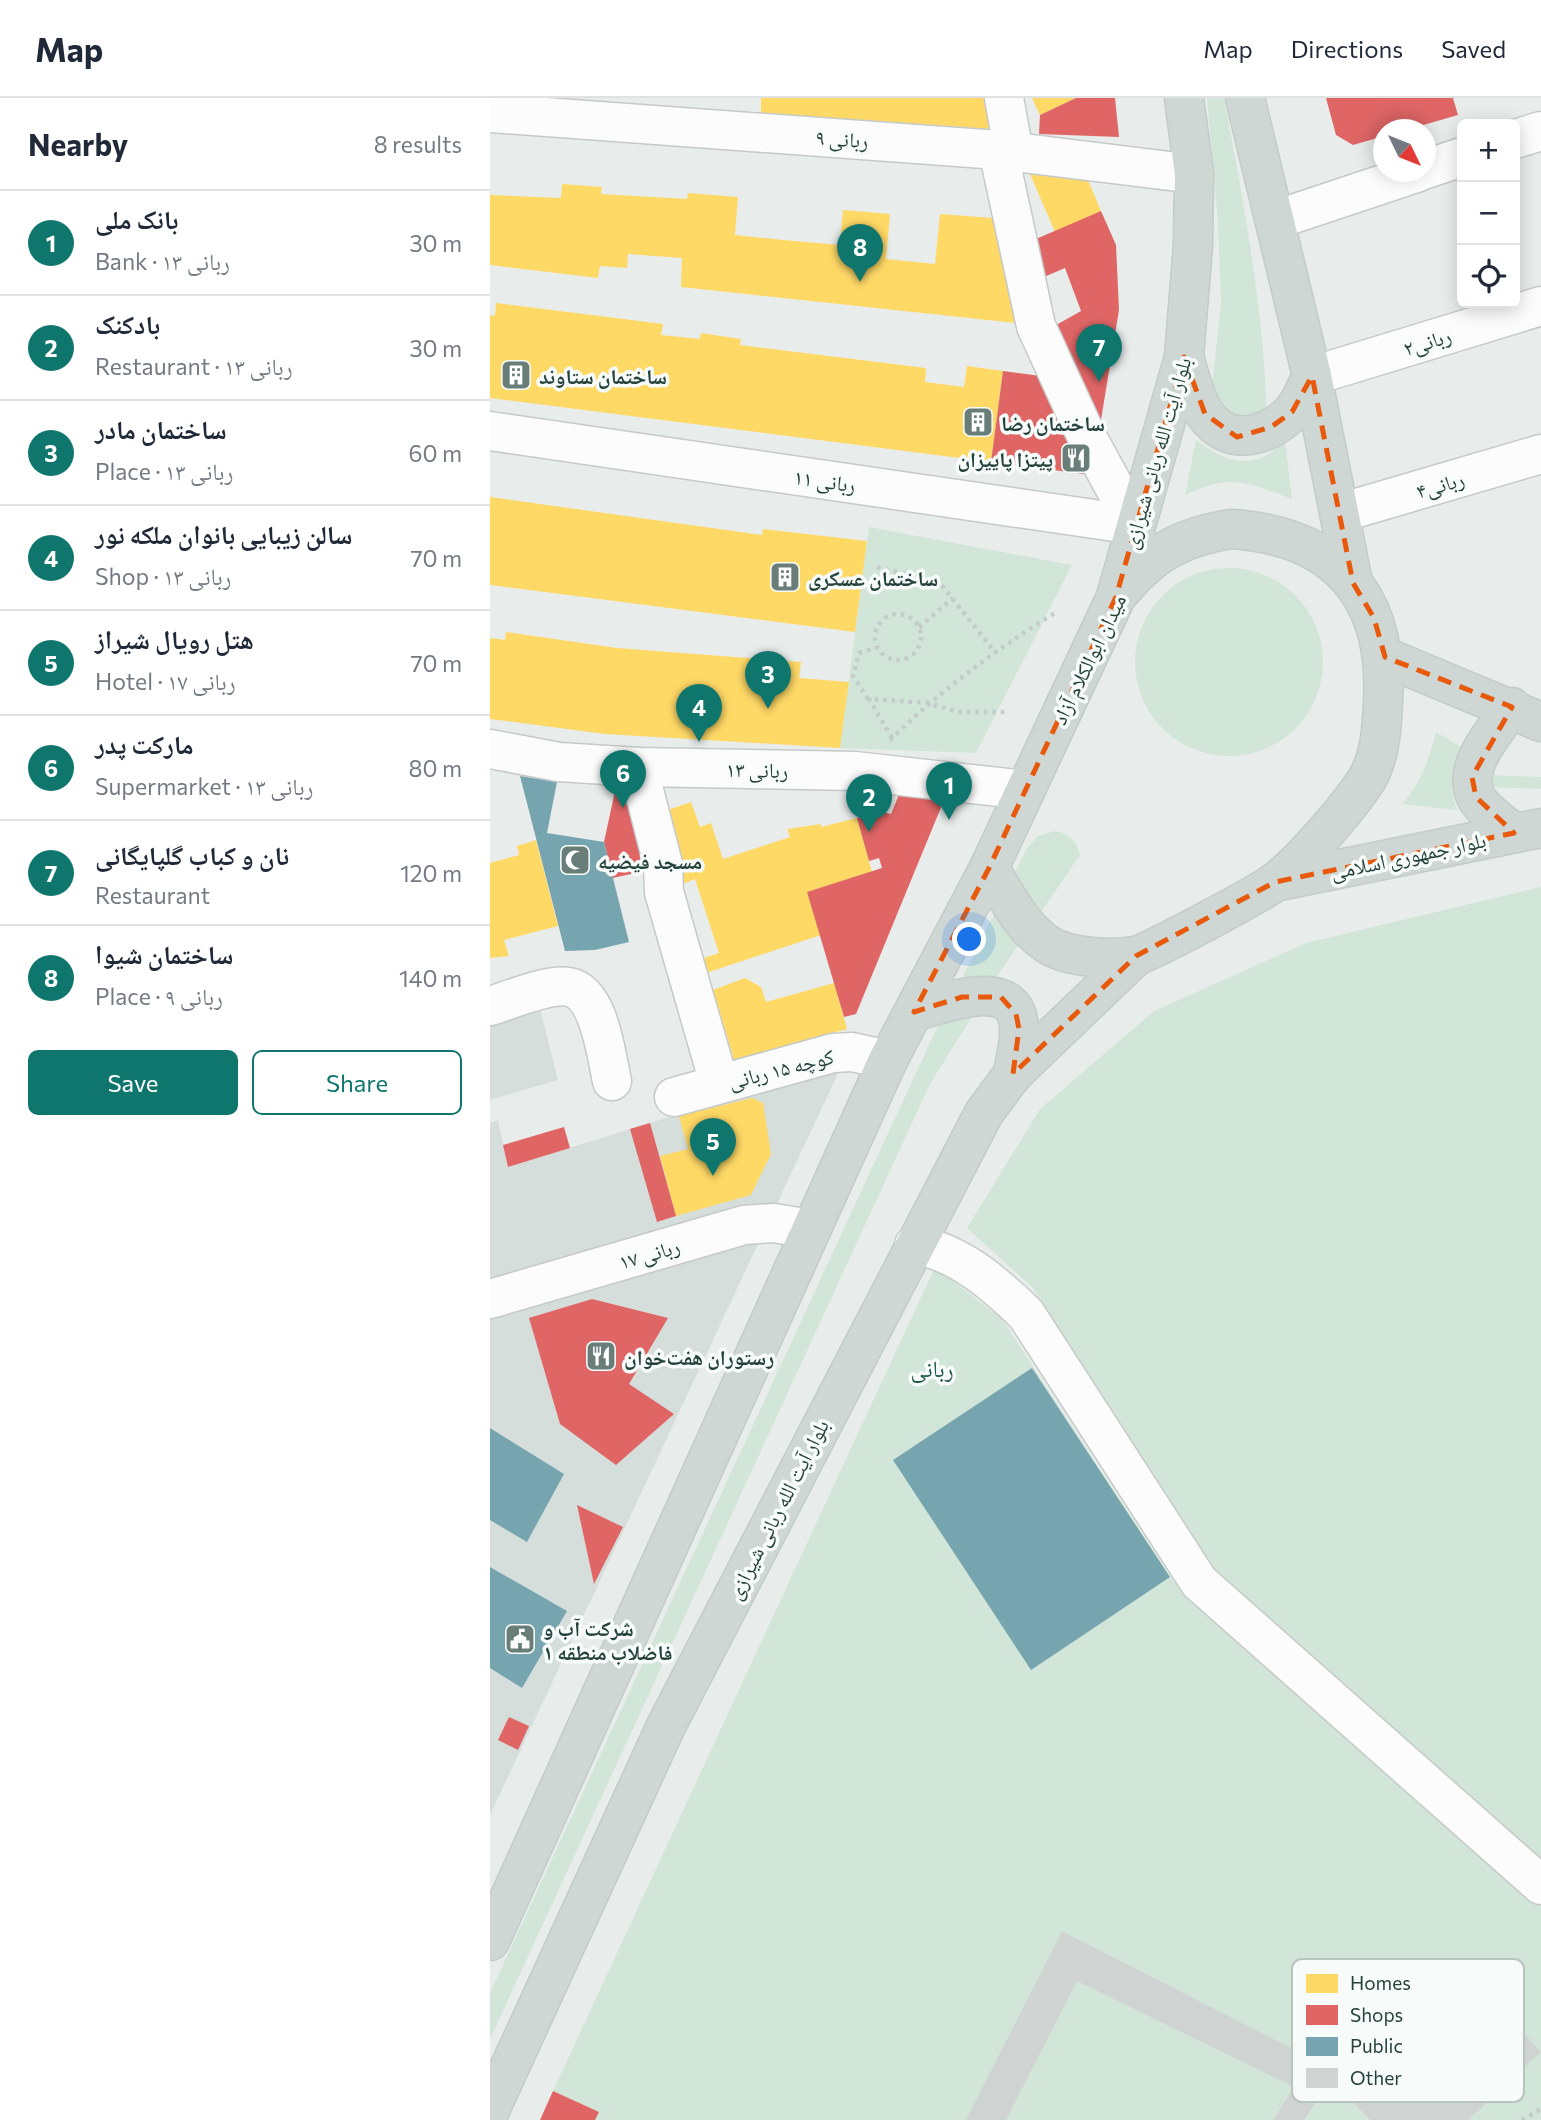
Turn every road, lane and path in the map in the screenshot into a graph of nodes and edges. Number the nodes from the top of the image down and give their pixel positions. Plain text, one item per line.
1 (1004, 98) edge
2 (1184, 98) edge
3 (1245, 98) edge
4 (504, 108) edge
5 (635, 110) edge
6 (1541, 131) edge
7 (1520, 137) edge
8 (1006, 151) junction
9 (1457, 159) edge
10 (1436, 166) edge
11 (1194, 174) junction
12 (1389, 182) edge
13 (1275, 220) junction
14 (1541, 306) edge
15 (1184, 357) junction
16 (1312, 376) junction
17 (502, 433) edge
18 (1541, 454) edge
19 (1340, 513) junction
20 (1135, 525) junction
21 (877, 567) dead end
22 (1353, 583) junction
23 (1116, 597) junction
24 (953, 598) junction
25 (1055, 613) dead end
26 (919, 626) junction
27 (876, 648) junction
28 (994, 651) junction
29 (1385, 657) junction
30 (869, 699) junction
31 (928, 703) junction
32 (1007, 712) dead end
33 (1527, 715) edge
34 (892, 738) junction
35 (490, 749) edge
36 (638, 767) junction
37 (855, 771) junction
38 (1025, 790) junction
39 (1528, 830) edge
40 (989, 868) junction
41 (1276, 882) junction
42 (1136, 956) junction
43 (490, 1006) edge
44 (914, 1012) junction
45 (888, 1060) junction
46 (1013, 1073) junction
47 (612, 1082) dead end
48 (719, 1083) junction
49 (674, 1097) dead end
50 (810, 1229) junction
51 (914, 1245) junction
52 (490, 1299) edge
53 (1541, 1885) edge
54 (502, 1887) edge
55 (490, 1941) edge
56 (1541, 2109) edge
57 (490, 2110) edge
58 (1522, 2120) edge

1 - 8 street
2 - 11 main road, بلوار آیت الله ربانی شیرازی
3 - 13 main road
4 - 5 street, ربانی ۹
5 - 8 street, ربانی ۹
6 - 7 street
8 - 11 street, ربانی ۹
8 - 20 street
9 - 10 street
11 - 15 main road, بلوار آیت الله ربانی شیرازی
12 - 13 street
13 - 16 main road
14 - 16 street, ربانی۲
15 - 16 main road
15 - 20 main road, بلوار آیت الله ربانی شیرازی
16 - 19 main road
17 - 20 street, ربانی ۱۱
18 - 19 street, ربانی۴
19 - 22 main road
20 - 23 main road, بلوار آیت الله ربانی شیرازی
21 - 24 path
22 - 23 main road, میدان ابوالکلام آزاد
22 - 29 main road, میدان ابوالکلام آزاد
23 - 38 main road, میدان ابوالکلام آزاد
24 - 26 path
24 - 28 path
25 - 28 path
26 - 27 path
26 - 27 path
27 - 30 path
28 - 31 path
29 - 33 main road
29 - 41 main road, میدان ابوالکلام آزاد
30 - 31 path
30 - 34 path
31 - 32 path
31 - 34 path
33 - 39 main road
34 - 37 path
35 - 36 street, ربانی ۱۳
36 - 37 street, ربانی ۱۳
36 - 48 street
37 - 38 street, ربانی ۱۳
38 - 40 main road, میدان ابوالکلام آزاد
39 - 41 main road, بلوار جمهوری اسلامی
40 - 42 main road, میدان ابوالکلام آزاد
40 - 44 main road
41 - 42 main road, میدان ابوالکلام آزاد
42 - 46 main road, بلوار آیت الله ربانی شیرازی
43 - 47 street
44 - 45 main road
44 - 46 main road
45 - 48 street, کوچه ۱۵ ربانی
45 - 50 main road
46 - 51 main road, بلوار آیت الله ربانی شیرازی
48 - 49 street, کوچه ۱۵ ربانی
50 - 52 street, ربانی ۱۷
50 - 54 main road
51 - 53 street
51 - 57 main road, بلوار آیت الله ربانی شیرازی
54 - 55 main road
56 - 58 path

